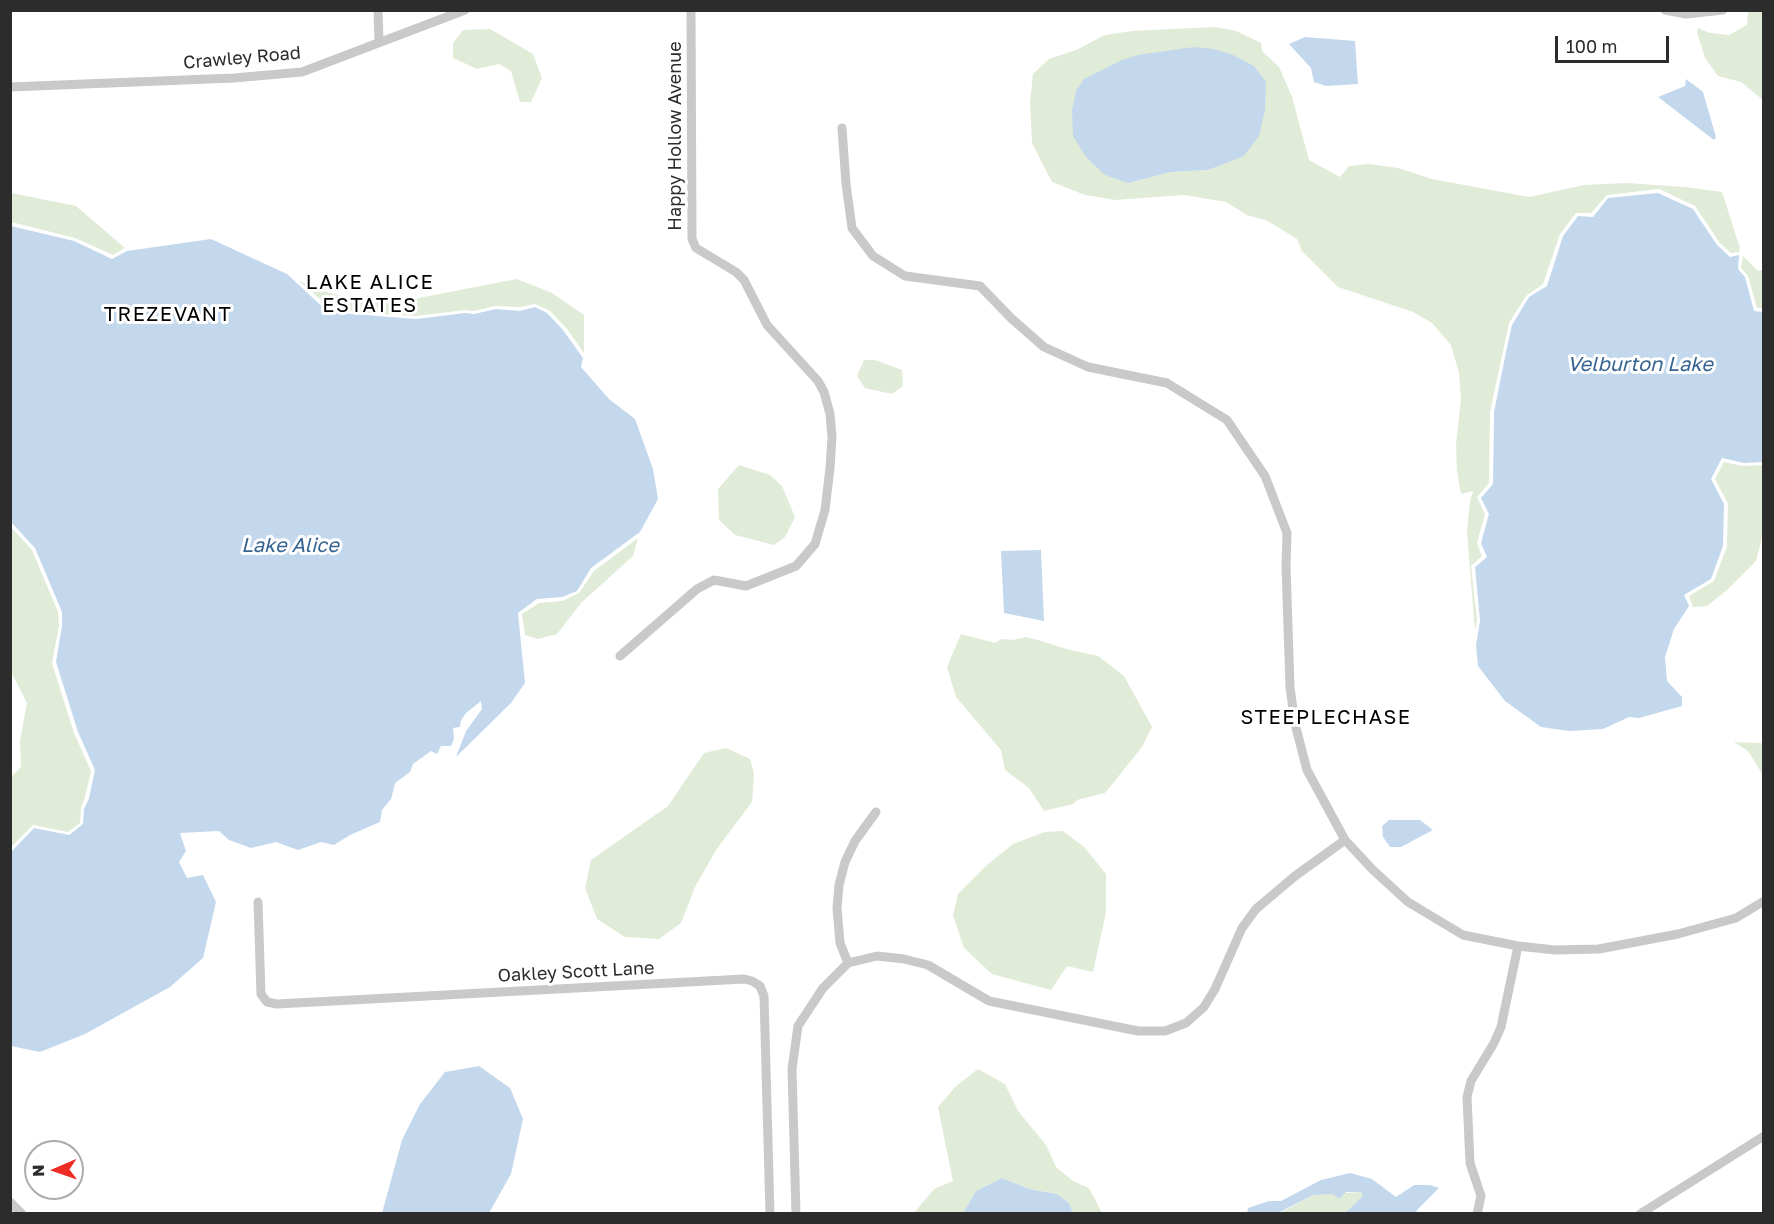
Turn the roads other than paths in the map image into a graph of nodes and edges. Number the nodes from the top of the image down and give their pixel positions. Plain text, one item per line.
1 (378, 10) edge
2 (465, 10) edge
3 (691, 10) edge
4 (1665, 10) edge
5 (1723, 10) edge
6 (379, 44) junction
7 (10, 87) edge
8 (842, 128) dead end
9 (620, 656) dead end
10 (876, 812) dead end
11 (1345, 840) junction
12 (1764, 901) edge
13 (258, 902) dead end
14 (1518, 946) junction
15 (848, 963) junction
16 (1764, 1136) edge
17 (10, 1202) edge
18 (22, 1214) edge
19 (770, 1214) edge
20 (796, 1214) edge
21 (1477, 1214) edge
22 (1640, 1214) edge

1 - 6 street
2 - 6 street, Crawley Road
3 - 9 street, Happy Hollow Avenue
4 - 5 street
6 - 7 street, Crawley Road
8 - 11 street
10 - 15 street
11 - 14 street
11 - 15 street
12 - 14 street
13 - 19 street, Oakley Scott Lane
14 - 21 street
15 - 20 street
16 - 22 street
17 - 18 street

